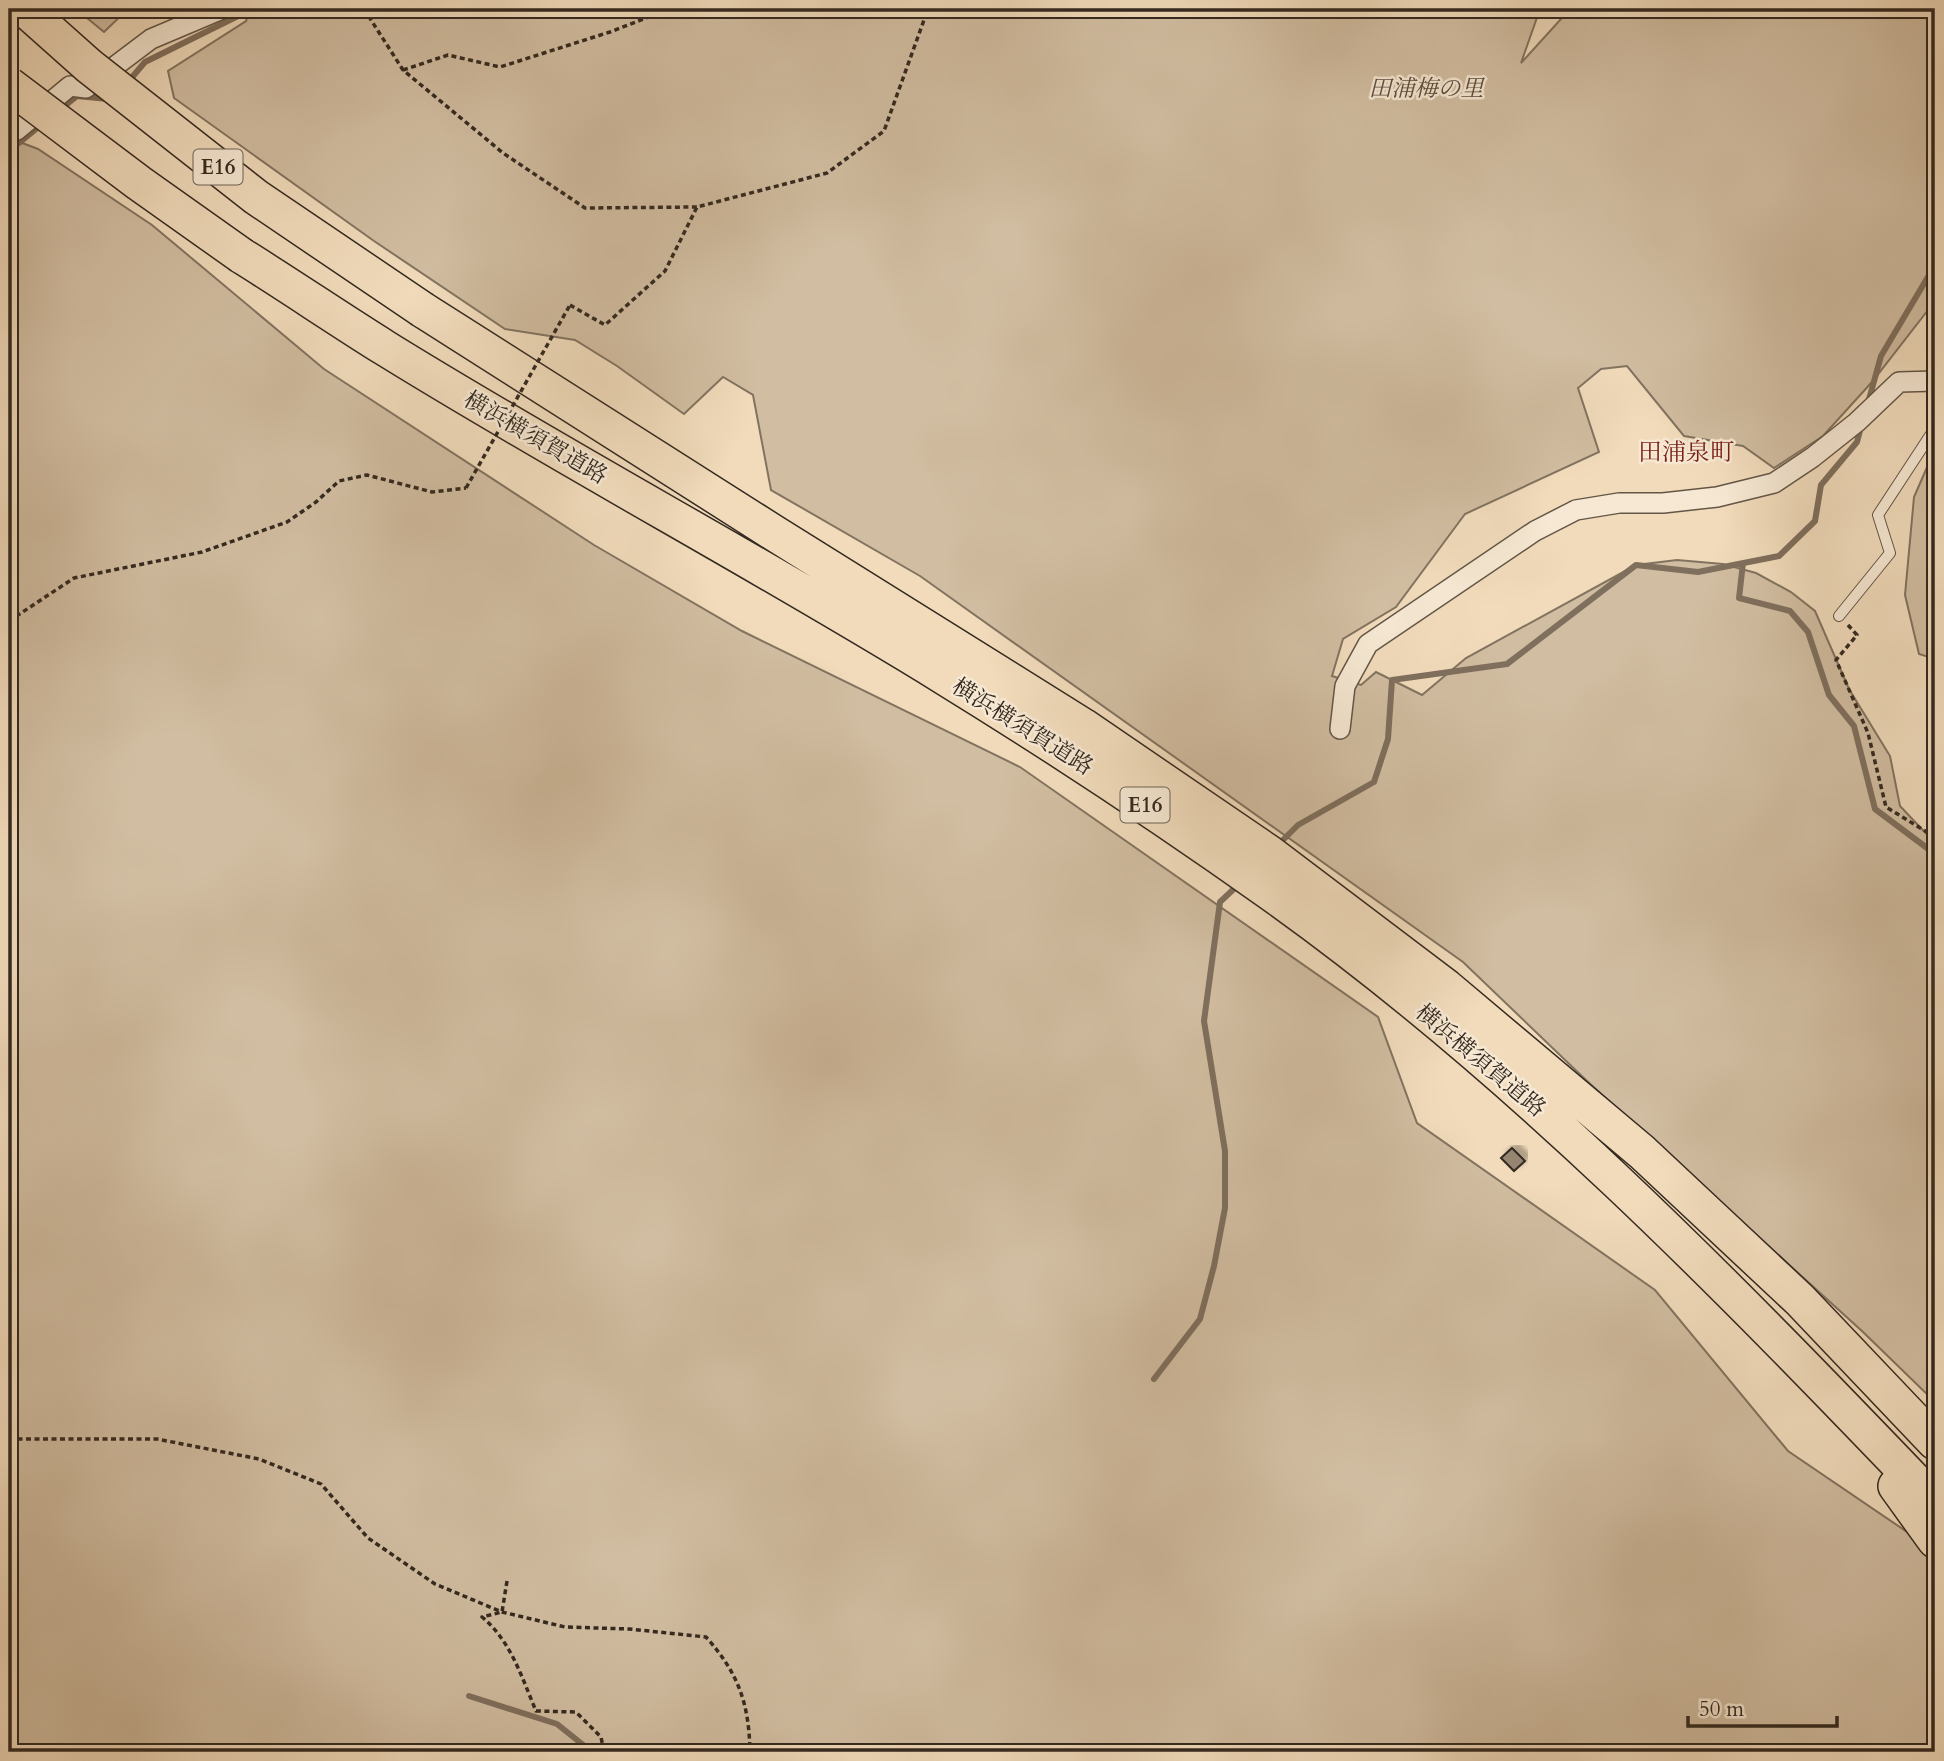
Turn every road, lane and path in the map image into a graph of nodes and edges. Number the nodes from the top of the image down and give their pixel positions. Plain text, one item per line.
1 (25, 9) edge
2 (222, 9) edge
3 (364, 9) edge
4 (551, 9) edge
5 (558, 9) edge
6 (665, 9) edge
7 (928, 9) edge
8 (403, 70) junction
9 (9, 85) edge
10 (9, 131) edge
11 (696, 207) junction
12 (1935, 381) edge
13 (1935, 428) edge
14 (1839, 616) joint
15 (9, 621) edge
16 (1340, 729) dead end
17 (1935, 838) edge
18 (1800, 1300) junction
19 (1822, 1384) junction
20 (1935, 1431) edge
21 (9, 1439) edge
22 (1935, 1442) edge
23 (1935, 1502) edge
24 (1935, 1539) edge
25 (507, 1581) dead end
26 (502, 1612) junction
27 (604, 1752) edge
28 (750, 1752) edge

1 - 18 highway, 横浜横須賀道路 / E16, bridge
2 - 10 street
3 - 8 path
4 - 5 path
6 - 8 path
7 - 11 path
8 - 11 path
9 - 19 highway, 横浜横須賀道路 / E16, bridge
11 - 15 path, bridge
12 - 16 street
13 - 14 lane
14 - 17 path
18 - 20 highway
18 - 22 highway, 横浜横須賀道路 / E16
19 - 23 highway, 横浜横須賀道路 / E16
19 - 24 highway
21 - 26 path
25 - 26 path
26 - 27 path
26 - 28 path

